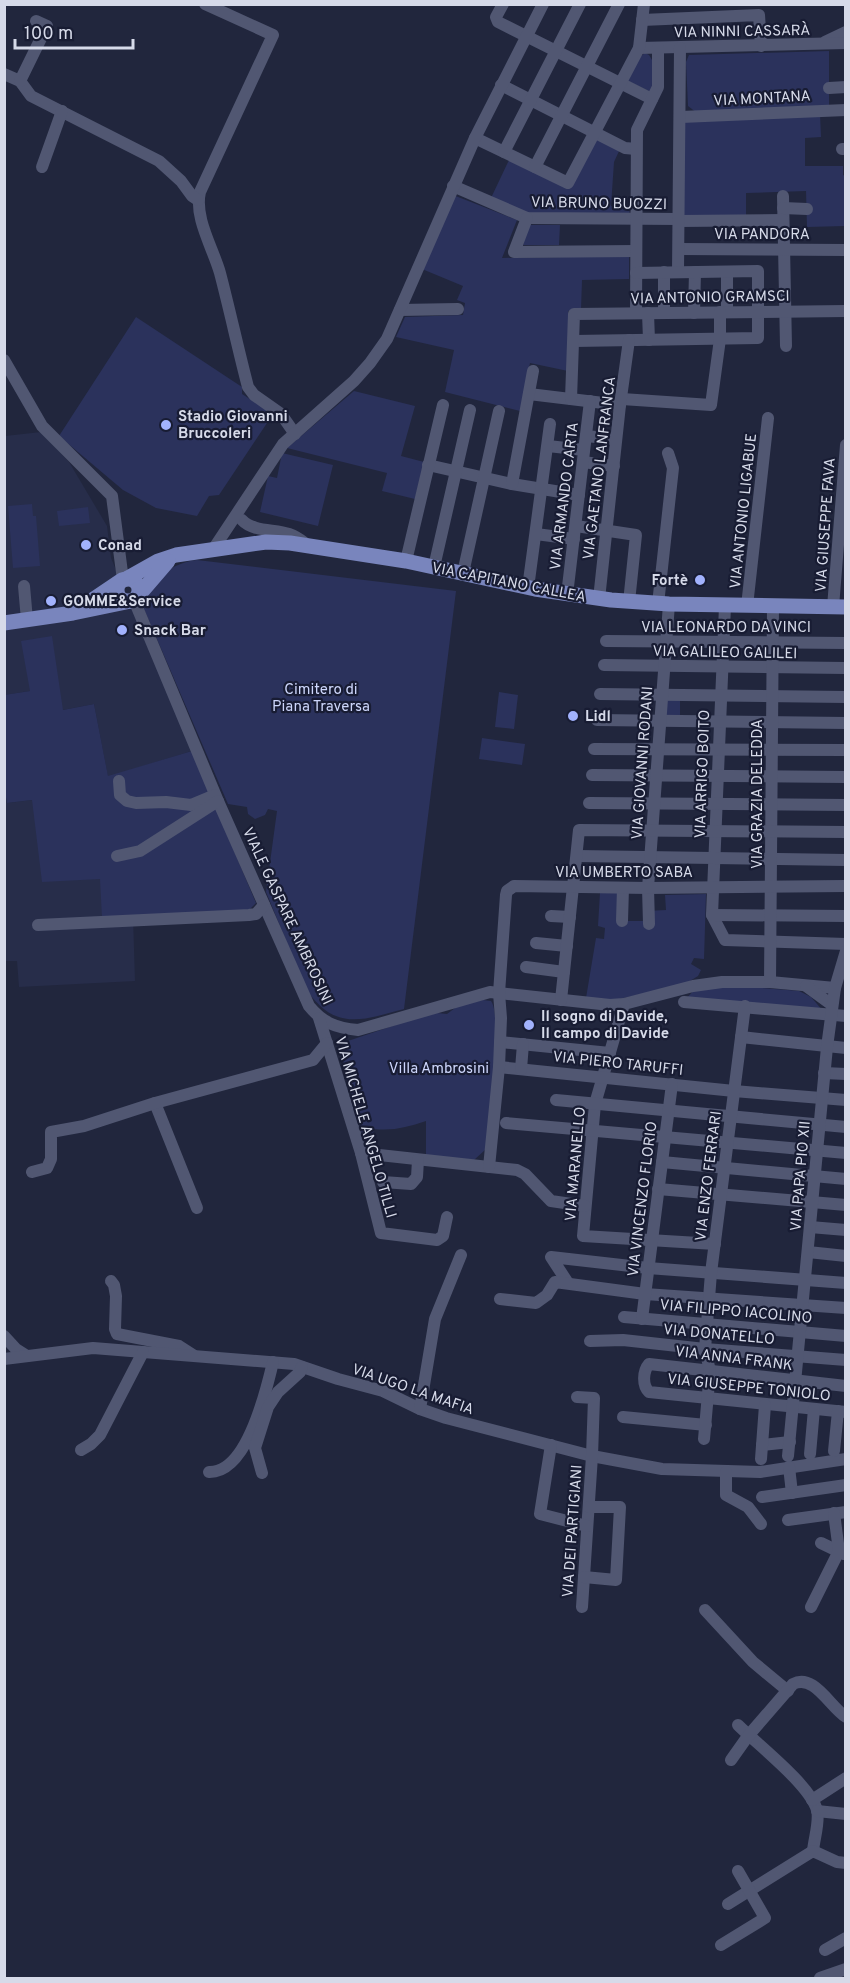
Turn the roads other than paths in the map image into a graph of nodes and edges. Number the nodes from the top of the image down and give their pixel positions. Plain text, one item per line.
1 (205, 4) edge
2 (503, 4) edge
3 (543, 4) edge
4 (580, 4) edge
5 (618, 4) edge
6 (644, 4) edge
7 (689, 4) edge
8 (690, 18) junction
9 (642, 20) junction
10 (36, 21) dead end
11 (846, 32) edge
12 (526, 36) junction
13 (846, 43) edge
14 (822, 44) junction
15 (760, 46) junction
16 (639, 48) junction
17 (658, 48) junction
18 (680, 48) junction
19 (556, 51) junction
20 (587, 66) junction
21 (4, 74) edge
22 (20, 81) junction
23 (621, 83) junction
24 (501, 85) junction
25 (846, 87) edge
26 (829, 88) dead end
27 (652, 99) junction
28 (531, 100) junction
29 (846, 110) edge
30 (62, 111) junction
31 (562, 115) junction
32 (681, 117) junction
33 (594, 132) junction
34 (475, 138) junction
35 (636, 149) junction
36 (504, 152) junction
37 (42, 167) dead end
38 (535, 167) junction
39 (453, 186) junction
40 (198, 200) junction
41 (783, 208) junction
42 (807, 208) dead end
43 (527, 218) junction
44 (636, 219) junction
45 (679, 220) junction
46 (679, 249) junction
47 (784, 250) junction
48 (846, 250) edge
49 (636, 251) junction
50 (664, 272) junction
51 (678, 272) junction
52 (695, 272) junction
53 (727, 272) junction
54 (636, 273) junction
55 (458, 309) dead end
56 (400, 310) junction
57 (846, 311) edge
58 (724, 312) junction
59 (758, 312) junction
60 (785, 312) junction
61 (642, 313) junction
62 (664, 313) junction
63 (694, 313) junction
64 (720, 339) junction
65 (629, 340) junction
66 (649, 340) junction
67 (574, 341) junction
68 (786, 346) dead end
69 (4, 360) edge
70 (533, 371) dead end
71 (529, 394) junction
72 (571, 399) junction
73 (590, 401) junction
74 (621, 402) junction
75 (443, 405) dead end
76 (470, 410) dead end
77 (499, 411) dead end
78 (768, 418) dead end
79 (550, 424) dead end
80 (294, 434) junction
81 (586, 436) junction
82 (616, 439) junction
83 (846, 445) edge
84 (548, 446) junction
85 (668, 453) dead end
86 (583, 456) junction
87 (428, 465) junction
88 (614, 466) junction
89 (456, 472) junction
90 (484, 478) junction
91 (844, 482) edge
92 (512, 484) junction
93 (542, 490) junction
94 (579, 495) junction
95 (843, 506) edge
96 (237, 522) junction
97 (606, 531) junction
98 (842, 531) edge
99 (575, 532) junction
100 (536, 534) junction
101 (238, 545) junction
102 (310, 546) junction
103 (214, 548) junction
104 (176, 555) junction
105 (406, 561) junction
106 (841, 562) edge
107 (434, 567) junction
108 (463, 573) junction
109 (124, 580) junction
110 (24, 586) dead end
111 (528, 588) junction
112 (567, 595) junction
113 (134, 599) junction
114 (599, 599) junction
115 (628, 602) junction
116 (663, 604) junction
117 (724, 606) junction
118 (747, 606) junction
119 (773, 607) junction
120 (839, 607) edge
121 (73, 613) junction
122 (27, 620) junction
123 (4, 623) edge
124 (606, 641) dead end
125 (666, 642) junction
126 (723, 642) junction
127 (773, 643) junction
128 (846, 643) edge
129 (604, 665) dead end
130 (664, 666) junction
131 (722, 667) junction
132 (773, 667) junction
133 (846, 668) edge
134 (600, 694) dead end
135 (662, 695) junction
136 (721, 695) junction
137 (772, 696) junction
138 (846, 697) edge
139 (597, 720) dead end
140 (660, 721) junction
141 (720, 722) junction
142 (772, 722) junction
143 (846, 723) edge
144 (594, 749) dead end
145 (658, 749) junction
146 (718, 750) junction
147 (772, 750) junction
148 (846, 750) edge
149 (592, 775) dead end
150 (656, 775) junction
151 (717, 776) junction
152 (772, 776) junction
153 (846, 777) edge
154 (119, 782) dead end
155 (216, 798) junction
156 (589, 803) dead end
157 (654, 804) junction
158 (716, 804) junction
159 (772, 804) junction
160 (846, 805) edge
161 (652, 830) junction
162 (715, 831) junction
163 (772, 831) junction
164 (846, 832) edge
165 (117, 856) dead end
166 (577, 856) junction
167 (650, 857) junction
168 (714, 858) junction
169 (771, 859) junction
170 (846, 860) edge
171 (771, 886) junction
172 (846, 886) edge
173 (574, 887) junction
174 (622, 888) junction
175 (648, 888) junction
176 (712, 888) junction
177 (264, 905) junction
178 (712, 915) junction
179 (551, 916) dead end
180 (771, 916) junction
181 (846, 916) edge
182 (570, 917) junction
183 (622, 921) dead end
184 (649, 924) dead end
185 (38, 925) dead end
186 (771, 942) junction
187 (536, 943) dead end
188 (846, 944) edge
189 (567, 946) junction
190 (843, 962) edge
191 (526, 968) dead end
192 (564, 972) junction
193 (770, 982) junction
194 (806, 986) junction
195 (499, 993) junction
196 (561, 1000) junction
197 (833, 1001) junction
198 (684, 1002) dead end
199 (624, 1004) junction
200 (745, 1006) junction
201 (846, 1016) edge
202 (319, 1018) junction
203 (741, 1037) junction
204 (500, 1042) junction
205 (327, 1043) junction
206 (523, 1044) junction
207 (827, 1047) junction
208 (846, 1048) edge
209 (609, 1053) junction
210 (499, 1066) junction
211 (521, 1069) junction
212 (824, 1072) junction
213 (846, 1074) edge
214 (603, 1076) junction
215 (672, 1084) junction
216 (734, 1091) junction
217 (822, 1098) junction
218 (555, 1100) dead end
219 (846, 1100) edge
220 (154, 1103) junction
221 (595, 1104) junction
222 (668, 1111) junction
223 (731, 1116) junction
224 (506, 1123) dead end
225 (819, 1124) junction
226 (846, 1127) edge
227 (592, 1129) junction
228 (665, 1136) junction
229 (728, 1142) junction
230 (817, 1151) junction
231 (361, 1153) junction
232 (846, 1153) edge
233 (418, 1160) junction
234 (662, 1162) junction
235 (489, 1167) junction
236 (724, 1168) junction
237 (32, 1172) dead end
238 (815, 1176) junction
239 (846, 1179) edge
240 (383, 1182) dead end
241 (658, 1189) junction
242 (721, 1194) junction
243 (812, 1202) junction
244 (846, 1205) edge
245 (585, 1206) junction
246 (197, 1208) dead end
247 (447, 1217) dead end
248 (810, 1227) junction
249 (846, 1230) edge
250 (652, 1240) junction
251 (715, 1244) junction
252 (808, 1252) junction
253 (461, 1255) dead end
254 (846, 1256) edge
255 (648, 1268) junction
256 (711, 1272) junction
257 (805, 1279) junction
258 (111, 1281) dead end
259 (562, 1282) junction
260 (846, 1282) edge
261 (645, 1294) junction
262 (709, 1298) junction
263 (500, 1299) dead end
264 (803, 1305) junction
265 (846, 1308) edge
266 (624, 1317) dead end
267 (642, 1319) junction
268 (707, 1324) junction
269 (800, 1332) junction
270 (846, 1335) edge
271 (4, 1336) edge
272 (591, 1341) dead end
273 (705, 1349) junction
274 (143, 1352) junction
275 (27, 1356) junction
276 (193, 1356) junction
277 (798, 1356) junction
278 (4, 1359) edge
279 (846, 1360) edge
280 (273, 1362) junction
281 (302, 1367) junction
282 (710, 1371) junction
283 (796, 1381) junction
284 (846, 1386) edge
285 (649, 1392) joint
286 (577, 1397) dead end
287 (708, 1399) junction
288 (765, 1405) junction
289 (793, 1407) junction
290 (420, 1408) junction
291 (814, 1409) junction
292 (842, 1412) edge
293 (623, 1417) dead end
294 (706, 1425) junction
295 (704, 1439) dead end
296 (790, 1442) junction
297 (551, 1445) junction
298 (762, 1445) junction
299 (81, 1449) dead end
300 (834, 1451) dead end
301 (810, 1454) dead end
302 (592, 1456) junction
303 (761, 1459) dead end
304 (846, 1459) edge
305 (789, 1462) junction
306 (209, 1472) dead end
307 (726, 1472) junction
308 (262, 1473) dead end
309 (846, 1485) edge
310 (792, 1493) junction
311 (762, 1497) dead end
312 (589, 1507) junction
313 (840, 1512) edge
314 (788, 1520) dead end
315 (761, 1524) dead end
316 (587, 1527) junction
317 (821, 1543) dead end
318 (842, 1553) edge
319 (584, 1577) junction
320 (582, 1607) dead end
321 (811, 1607) dead end
322 (705, 1610) dead end
323 (788, 1691) junction
324 (846, 1717) edge
325 (738, 1725) dead end
326 (748, 1736) junction
327 (731, 1760) dead end
328 (846, 1778) edge
329 (815, 1806) junction
330 (846, 1814) edge
331 (813, 1851) junction
332 (846, 1863) edge
333 (738, 1871) dead end
334 (750, 1891) junction
335 (728, 1904) dead end
336 (846, 1938) edge
337 (721, 1946) dead end
338 (825, 1950) dead end
339 (846, 1969) edge
340 (820, 1978) edge

1 - 40 street
2 - 12 street
3 - 12 street
4 - 19 street
5 - 20 street
6 - 9 street
7 - 8 street
8 - 9 street
8 - 15 street
9 - 16 street
10 - 22 street
11 - 14 street
12 - 19 street
12 - 24 street
13 - 14 street, VIA NINNI CASSARÀ
14 - 15 street, VIA NINNI CASSARÀ
15 - 18 street, VIA NINNI CASSARÀ
16 - 17 street, VIA NINNI CASSARÀ
16 - 23 street
17 - 18 street, VIA NINNI CASSARÀ
17 - 27 street
18 - 32 street
19 - 20 street
19 - 28 street
20 - 23 street
20 - 31 street
21 - 22 street
22 - 30 street
23 - 27 street
23 - 33 street
24 - 28 street
24 - 34 street
25 - 26 street
27 - 35 street
28 - 31 street
28 - 36 street
29 - 32 street, VIA MONTANA
30 - 37 street
30 - 40 street
31 - 33 street
31 - 38 street
32 - 45 street
33 - 35 street
33 - 38 street
34 - 36 street
34 - 39 street
35 - 44 street
36 - 38 street
39 - 43 street, VIA BRUNO BUOZZI
39 - 56 street
40 - 80 street
41 - 42 street, VIA BRUNO BUOZZI
41 - 45 street, VIA BRUNO BUOZZI
41 - 47 street
43 - 44 street, VIA BRUNO BUOZZI
43 - 49 street
44 - 45 street, VIA BRUNO BUOZZI
44 - 49 street
45 - 46 street
46 - 47 street, VIA PANDORA
46 - 51 street
47 - 48 street, VIA PANDORA
47 - 60 street
49 - 54 street
50 - 51 street
50 - 54 street
50 - 62 street
51 - 52 street
52 - 53 street
52 - 63 street
53 - 58 street
53 - 59 street
54 - 61 street
55 - 56 street
56 - 80 street
57 - 60 street, VIA ANTONIO GRAMSCI
58 - 59 street, VIA ANTONIO GRAMSCI
58 - 63 street, VIA ANTONIO GRAMSCI
58 - 64 street
59 - 60 street, VIA ANTONIO GRAMSCI
59 - 64 street
60 - 68 street
61 - 62 street, VIA ANTONIO GRAMSCI
61 - 66 street
61 - 67 street, VIA ANTONIO GRAMSCI
62 - 63 street, VIA ANTONIO GRAMSCI
64 - 66 street
64 - 74 street
65 - 66 street
65 - 67 street
65 - 74 street, VIA GAETANO LANFRANCA
67 - 72 street
69 - 109 street
70 - 71 street
71 - 72 street
71 - 92 street
72 - 73 street
73 - 74 street
73 - 81 street, VIA ARMANDO CARTA
74 - 82 street, VIA GAETANO LANFRANCA
75 - 87 street
76 - 89 street
77 - 90 street
78 - 118 street, VIA ANTONIO LIGABUE
79 - 84 street
80 - 96 street
81 - 82 street
81 - 86 street, VIA ARMANDO CARTA
82 - 88 street, VIA GAETANO LANFRANCA
83 - 91 street, VIA GIUSEPPE FAVA
84 - 86 street
84 - 93 street
85 - 116 street, VIA GIOVANNI RODANI
86 - 88 street
86 - 94 street, VIA ARMANDO CARTA
87 - 89 street
87 - 105 street
88 - 97 street, VIA GAETANO LANFRANCA
89 - 90 street
89 - 107 street
90 - 92 street
90 - 108 street
91 - 95 street, VIA GIUSEPPE FAVA
92 - 93 street
93 - 94 street
93 - 100 street
94 - 99 street, VIA ARMANDO CARTA
95 - 98 street, VIA GIUSEPPE FAVA
96 - 101 street
96 - 102 street
96 - 103 street
97 - 99 street
97 - 114 street, VIA GAETANO LANFRANCA
97 - 115 street
98 - 106 street, VIA GIUSEPPE FAVA
99 - 100 street
99 - 112 street, VIA ARMANDO CARTA
100 - 111 street
101 - 102 main road, VIA CAPITANO CALLEA
101 - 103 main road, VIA CAPITANO CALLEA
102 - 105 main road, VIA CAPITANO CALLEA
103 - 104 main road, VIA CAPITANO CALLEA
104 - 109 main road, VIA CAPITANO CALLEA
104 - 113 main road
105 - 107 main road, VIA CAPITANO CALLEA
106 - 120 street, VIA GIUSEPPE FAVA
107 - 108 main road, VIA CAPITANO CALLEA
108 - 111 main road, VIA CAPITANO CALLEA
109 - 113 main road
109 - 121 main road, VIA CAPITANO CALLEA
110 - 122 street
111 - 112 main road, VIA CAPITANO CALLEA
112 - 114 main road, VIA CAPITANO CALLEA
113 - 121 main road
113 - 155 street, VIALE GASPARE AMBROSINI
114 - 115 main road, VIA CAPITANO CALLEA
115 - 116 main road, VIA CAPITANO CALLEA
116 - 117 main road, VIA CAPITANO CALLEA
116 - 125 street, VIA GIOVANNI RODANI
117 - 118 main road, VIA CAPITANO CALLEA
117 - 126 street, VIA ARRIGO BOITO
118 - 119 main road, VIA CAPITANO CALLEA
119 - 120 main road, VIA CAPITANO CALLEA
119 - 127 street, VIA GRAZIA DELEDDA
121 - 122 main road
122 - 123 main road
124 - 125 street, VIA LEONARDO DA VINCI
125 - 126 street, VIA LEONARDO DA VINCI
125 - 130 street, VIA GIOVANNI RODANI
126 - 127 street, VIA LEONARDO DA VINCI
126 - 131 street, VIA ARRIGO BOITO
127 - 128 street, VIA LEONARDO DA VINCI
127 - 132 street, VIA GRAZIA DELEDDA
129 - 130 street, VIA GALILEO GALILEI
130 - 131 street, VIA GALILEO GALILEI
130 - 135 street, VIA GIOVANNI RODANI
131 - 132 street, VIA GALILEO GALILEI
131 - 136 street, VIA ARRIGO BOITO
132 - 133 street, VIA GALILEO GALILEI
132 - 137 street, VIA GRAZIA DELEDDA
134 - 135 street
135 - 136 street
135 - 140 street, VIA GIOVANNI RODANI
136 - 137 street
136 - 141 street, VIA ARRIGO BOITO
137 - 138 street
137 - 142 street, VIA GRAZIA DELEDDA
139 - 140 street
140 - 141 street
140 - 145 street, VIA GIOVANNI RODANI
141 - 142 street
141 - 146 street, VIA ARRIGO BOITO
142 - 143 street
142 - 147 street, VIA GRAZIA DELEDDA
144 - 145 street
145 - 146 street
145 - 150 street, VIA GIOVANNI RODANI
146 - 147 street
146 - 151 street, VIA ARRIGO BOITO
147 - 148 street
147 - 152 street, VIA GRAZIA DELEDDA
149 - 150 street
150 - 151 street
150 - 157 street, VIA GIOVANNI RODANI
151 - 152 street
151 - 158 street, VIA ARRIGO BOITO
152 - 153 street
152 - 159 street, VIA GRAZIA DELEDDA
154 - 155 street
155 - 165 street
155 - 177 street, VIALE GASPARE AMBROSINI
156 - 157 street
157 - 158 street
157 - 161 street, VIA GIOVANNI RODANI
158 - 159 street
158 - 162 street, VIA ARRIGO BOITO
159 - 160 street
159 - 163 street, VIA GRAZIA DELEDDA
161 - 162 street
161 - 166 street
161 - 167 street, VIA GIOVANNI RODANI
162 - 163 street
162 - 168 street, VIA ARRIGO BOITO
163 - 164 street
163 - 169 street, VIA GRAZIA DELEDDA
166 - 167 street
166 - 173 street
167 - 168 street
167 - 175 street, VIA GIOVANNI RODANI
168 - 169 street
168 - 176 street, VIA ARRIGO BOITO
169 - 170 street
169 - 171 street, VIA GRAZIA DELEDDA
171 - 172 street, VIA UMBERTO SABA
171 - 176 street, VIA UMBERTO SABA
171 - 180 street, VIA GRAZIA DELEDDA
173 - 174 street, VIA UMBERTO SABA
173 - 182 street
173 - 195 street, VIA UMBERTO SABA
174 - 175 street, VIA UMBERTO SABA
174 - 183 street
175 - 176 street, VIA UMBERTO SABA
175 - 184 street, VIA GIOVANNI RODANI
176 - 178 street, VIA ARRIGO BOITO
177 - 185 street
177 - 202 street, VIALE GASPARE AMBROSINI
178 - 180 street
178 - 186 street, VIA ARRIGO BOITO
179 - 182 street
180 - 181 street
180 - 186 street, VIA GRAZIA DELEDDA
182 - 189 street
186 - 188 street
186 - 193 street, VIA GRAZIA DELEDDA
187 - 189 street
189 - 192 street
190 - 194 street, VIALE GASPARE AMBROSINI
190 - 197 street, VIA PAPA PIO XII
191 - 192 street
192 - 196 street
193 - 194 street, VIALE GASPARE AMBROSINI
193 - 199 street, VIALE GASPARE AMBROSINI
194 - 197 street, VIALE GASPARE AMBROSINI
194 - 197 street, VIALE GASPARE AMBROSINI
195 - 196 street, VIALE GASPARE AMBROSINI
195 - 202 street, VIALE GASPARE AMBROSINI
195 - 204 street, VIA UMBERTO SABA
196 - 199 street, VIALE GASPARE AMBROSINI
197 - 200 street
197 - 201 street
197 - 207 street, VIA PAPA PIO XII
198 - 200 street
199 - 209 street, VIA MARANELLO
200 - 203 street, VIA ENZO FERRARI
202 - 205 street, VIA MICHELE ANGELO TILLI
203 - 207 street
203 - 216 street, VIA ENZO FERRARI
204 - 206 street
204 - 210 street, VIA UMBERTO SABA
205 - 220 street
205 - 231 street, VIA MICHELE ANGELO TILLI
206 - 209 street
206 - 211 street
207 - 208 street
207 - 212 street, VIA PAPA PIO XII
209 - 214 street, VIA MARANELLO
210 - 211 street, VIA PIERO TARUFFI
210 - 235 street, VIA UMBERTO SABA
211 - 214 street, VIA PIERO TARUFFI
212 - 213 street
212 - 217 street, VIA PAPA PIO XII
214 - 215 street, VIA PIERO TARUFFI
214 - 221 street, VIA MARANELLO
215 - 216 street, VIA PIERO TARUFFI
215 - 222 street, VIA VINCENZO FLORIO
216 - 217 street, VIA PIERO TARUFFI
216 - 223 street, VIA ENZO FERRARI
217 - 219 street, VIA PIERO TARUFFI
217 - 225 street, VIA PAPA PIO XII
218 - 221 street
220 - 237 street
220 - 246 street
221 - 222 street
221 - 227 street, VIA MARANELLO
222 - 223 street
222 - 228 street, VIA VINCENZO FLORIO
223 - 225 street
223 - 229 street, VIA ENZO FERRARI
224 - 227 street
225 - 226 street
225 - 230 street, VIA PAPA PIO XII
227 - 228 street
227 - 245 street, VIA MARANELLO
228 - 229 street
228 - 234 street, VIA VINCENZO FLORIO
229 - 230 street
229 - 236 street, VIA ENZO FERRARI
230 - 232 street
230 - 238 street, VIA PAPA PIO XII
231 - 233 street
231 - 247 street, VIA MICHELE ANGELO TILLI
233 - 235 street
233 - 240 street
234 - 236 street
234 - 241 street, VIA VINCENZO FLORIO
235 - 245 street
236 - 238 street
236 - 242 street, VIA ENZO FERRARI
238 - 239 street
238 - 243 street, VIA PAPA PIO XII
241 - 242 street
241 - 250 street, VIA VINCENZO FLORIO
242 - 243 street
242 - 251 street, VIA ENZO FERRARI
243 - 244 street
243 - 248 street, VIA PAPA PIO XII
245 - 250 street, VIA MARANELLO
248 - 249 street
248 - 252 street, VIA PAPA PIO XII
250 - 251 street, VIA MARANELLO
250 - 255 street, VIA VINCENZO FLORIO
251 - 256 street, VIA ENZO FERRARI
252 - 254 street
252 - 257 street, VIA PAPA PIO XII
253 - 290 street
255 - 256 street
255 - 259 street
255 - 261 street, VIA VINCENZO FLORIO
256 - 257 street
256 - 262 street, VIA ENZO FERRARI
257 - 260 street
257 - 264 street, VIA PAPA PIO XII
258 - 276 street
259 - 261 street
259 - 263 street
261 - 262 street
261 - 267 street, VIA VINCENZO FLORIO
262 - 264 street
262 - 268 street, VIA ENZO FERRARI
264 - 265 street
264 - 269 street, VIA PAPA PIO XII
266 - 267 street, VIA FILIPPO IACOLINO
267 - 268 street, VIA FILIPPO IACOLINO
268 - 269 street, VIA FILIPPO IACOLINO
268 - 273 street, VIA ENZO FERRARI
269 - 270 street, VIA FILIPPO IACOLINO
269 - 277 street, VIA PAPA PIO XII
271 - 275 street
272 - 273 street, VIA DONATELLO
273 - 277 street, VIA DONATELLO
273 - 282 street, VIA ENZO FERRARI
274 - 275 street, VIA UGO LA MAFIA
274 - 276 street, VIA UGO LA MAFIA
274 - 299 street
275 - 278 street, VIA UGO LA MAFIA
276 - 280 street, VIA UGO LA MAFIA
277 - 279 street, VIA DONATELLO
277 - 283 street, VIA PAPA PIO XII
280 - 281 street, VIA UGO LA MAFIA
280 - 306 street
281 - 290 street, VIA UGO LA MAFIA
281 - 308 street
282 - 283 street, VIA ANNA FRANK
282 - 285 street, VIA ANNA FRANK
282 - 287 street, VIA ENZO FERRARI
283 - 284 street, VIA ANNA FRANK
283 - 289 street, VIA PAPA PIO XII
285 - 287 street, VIA GIUSEPPE TONIOLO
286 - 302 street, VIA DEI PARTIGIANI
287 - 288 street, VIA GIUSEPPE TONIOLO
287 - 294 street, VIA ENZO FERRARI
288 - 289 street, VIA GIUSEPPE TONIOLO
288 - 298 street
289 - 291 street, VIA GIUSEPPE TONIOLO
289 - 296 street, VIA PAPA PIO XII
290 - 297 street, VIA UGO LA MAFIA
291 - 292 street, VIA GIUSEPPE TONIOLO
291 - 301 street
292 - 300 street
293 - 294 street
294 - 295 street, VIA ENZO FERRARI
296 - 298 street
296 - 305 street, VIA PAPA PIO XII
297 - 302 street, VIA UGO LA MAFIA
297 - 316 street
298 - 303 street
302 - 307 street, VIA UGO LA MAFIA
302 - 312 street, VIA DEI PARTIGIANI
304 - 305 street, VIA UGO LA MAFIA
305 - 307 street, VIA UGO LA MAFIA
305 - 310 street, VIA PAPA PIO XII
307 - 315 street
309 - 310 street
310 - 311 street
312 - 316 street, VIA DEI PARTIGIANI
312 - 319 street
313 - 314 street
313 - 318 street
316 - 319 street, VIA DEI PARTIGIANI
317 - 318 street
318 - 321 street
319 - 320 street, VIA DEI PARTIGIANI
322 - 323 street
323 - 324 street
323 - 326 street
325 - 326 street
326 - 327 street
326 - 329 street
328 - 329 street
329 - 330 street
329 - 331 street
331 - 332 street
331 - 334 street
333 - 334 street
334 - 335 street
334 - 337 street
336 - 338 street
339 - 340 street

